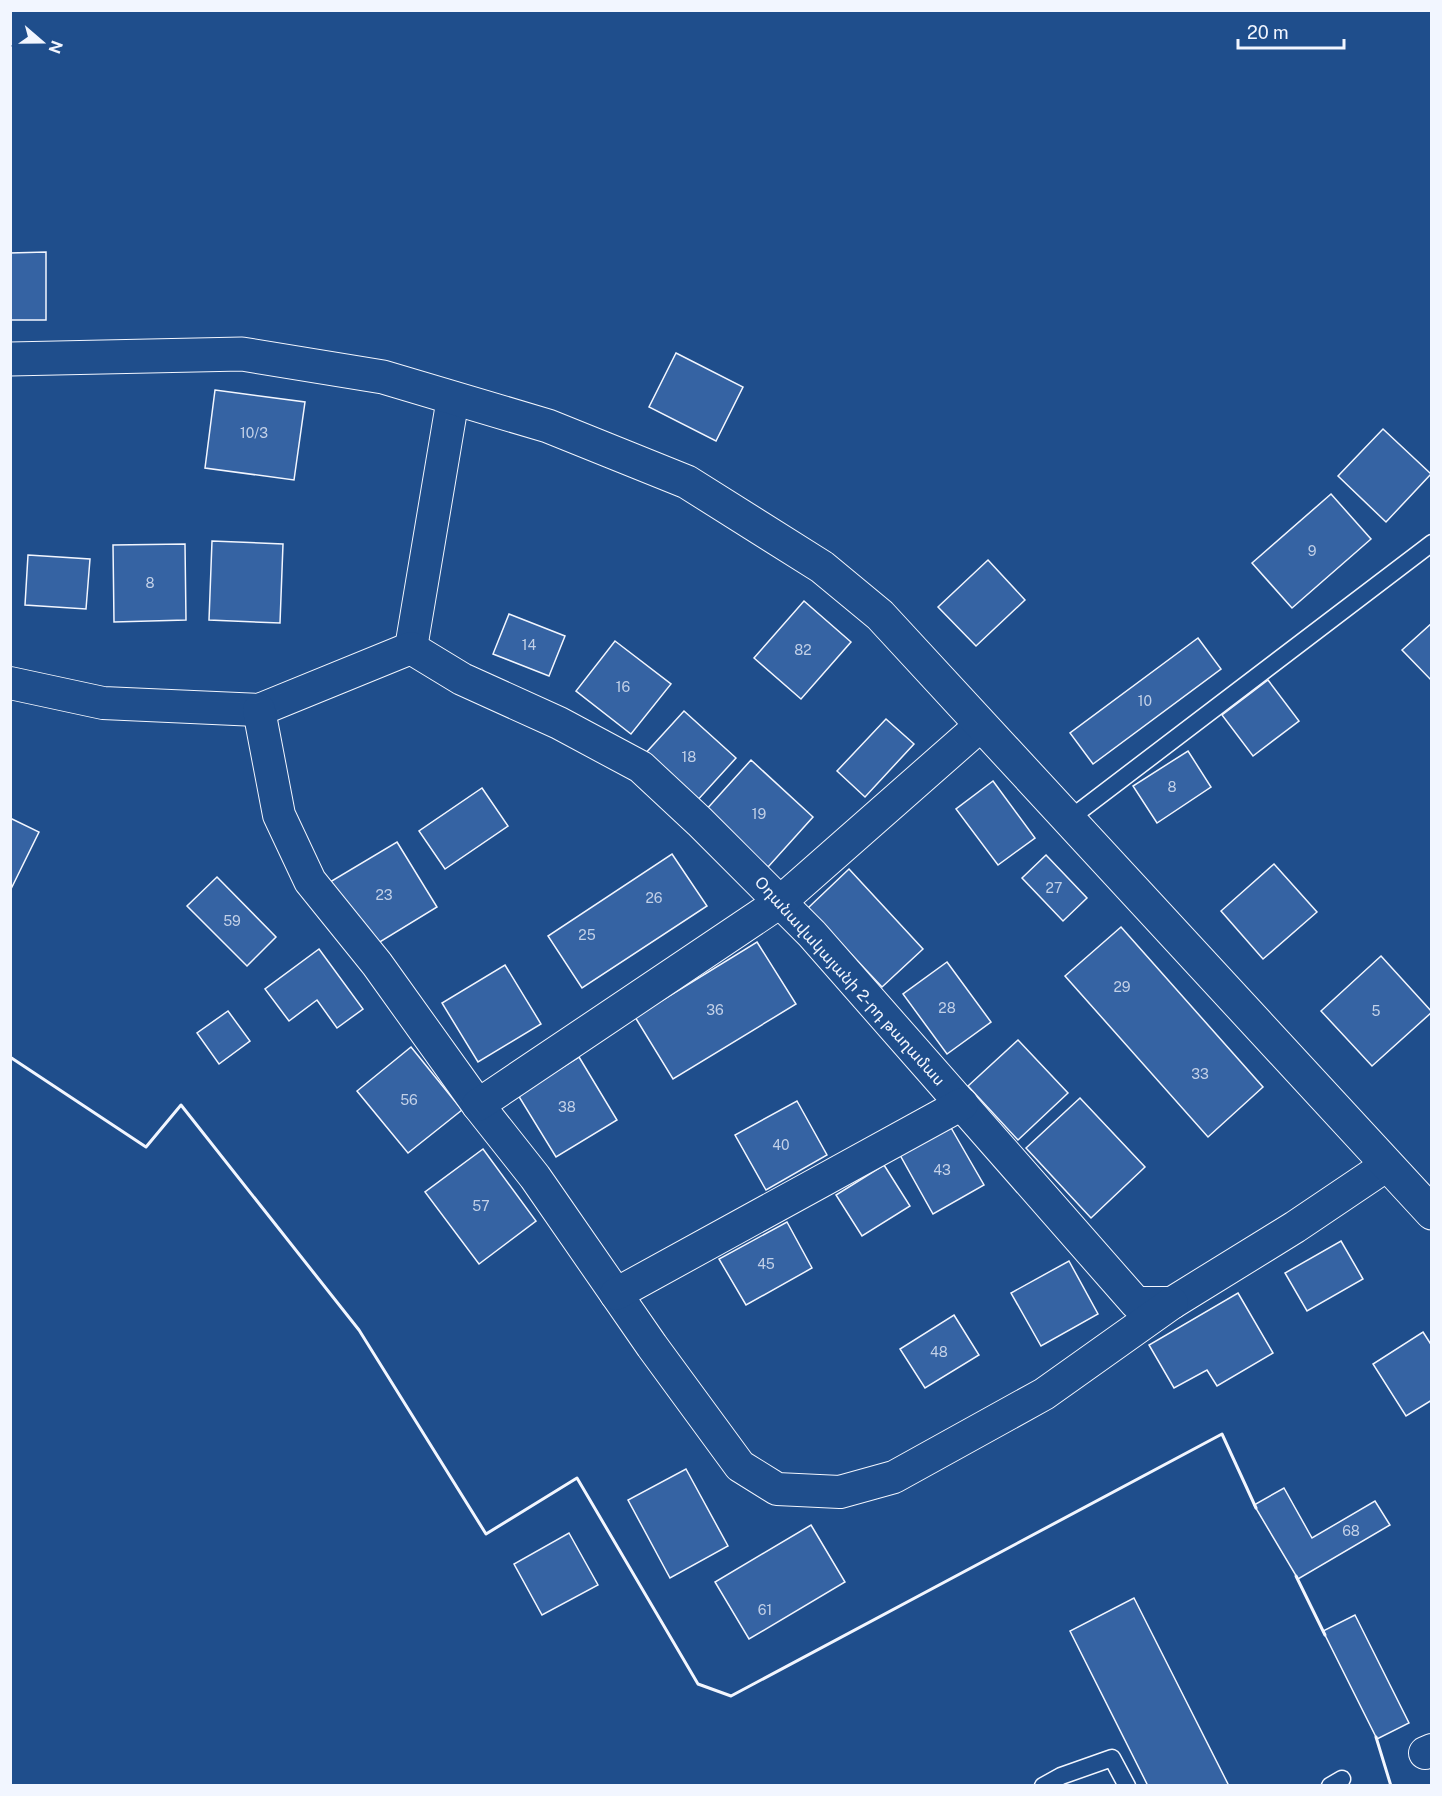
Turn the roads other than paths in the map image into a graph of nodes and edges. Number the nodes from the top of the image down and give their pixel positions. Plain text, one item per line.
1 (10, 359) edge
2 (453, 398) junction
3 (1431, 543) edge
4 (411, 648) junction
5 (10, 683) edge
6 (260, 710) junction
7 (981, 725) junction
8 (1068, 820) junction
9 (780, 902) junction
10 (962, 1104) junction
11 (478, 1105) junction
12 (1387, 1165) junction
13 (1431, 1213) edge
14 (616, 1294) junction
15 (1172, 1303) junction
16 (1043, 1785) edge
17 (1127, 1785) edge

1 - 2 main road
2 - 4 street
2 - 7 main road
3 - 8 lane
4 - 6 street
4 - 9 street, Օդանավակայանի 2-րդ թաղամաս
5 - 6 street
6 - 11 street
7 - 8 main road
7 - 9 street
8 - 12 main road
9 - 10 street, Օդանավակայանի 2-րդ թաղամաս
9 - 11 street
10 - 14 street
10 - 15 street, Օդանավակայանի 2-րդ թաղամաս
11 - 14 street
12 - 13 main road
12 - 15 street
14 - 15 street
16 - 17 lane

